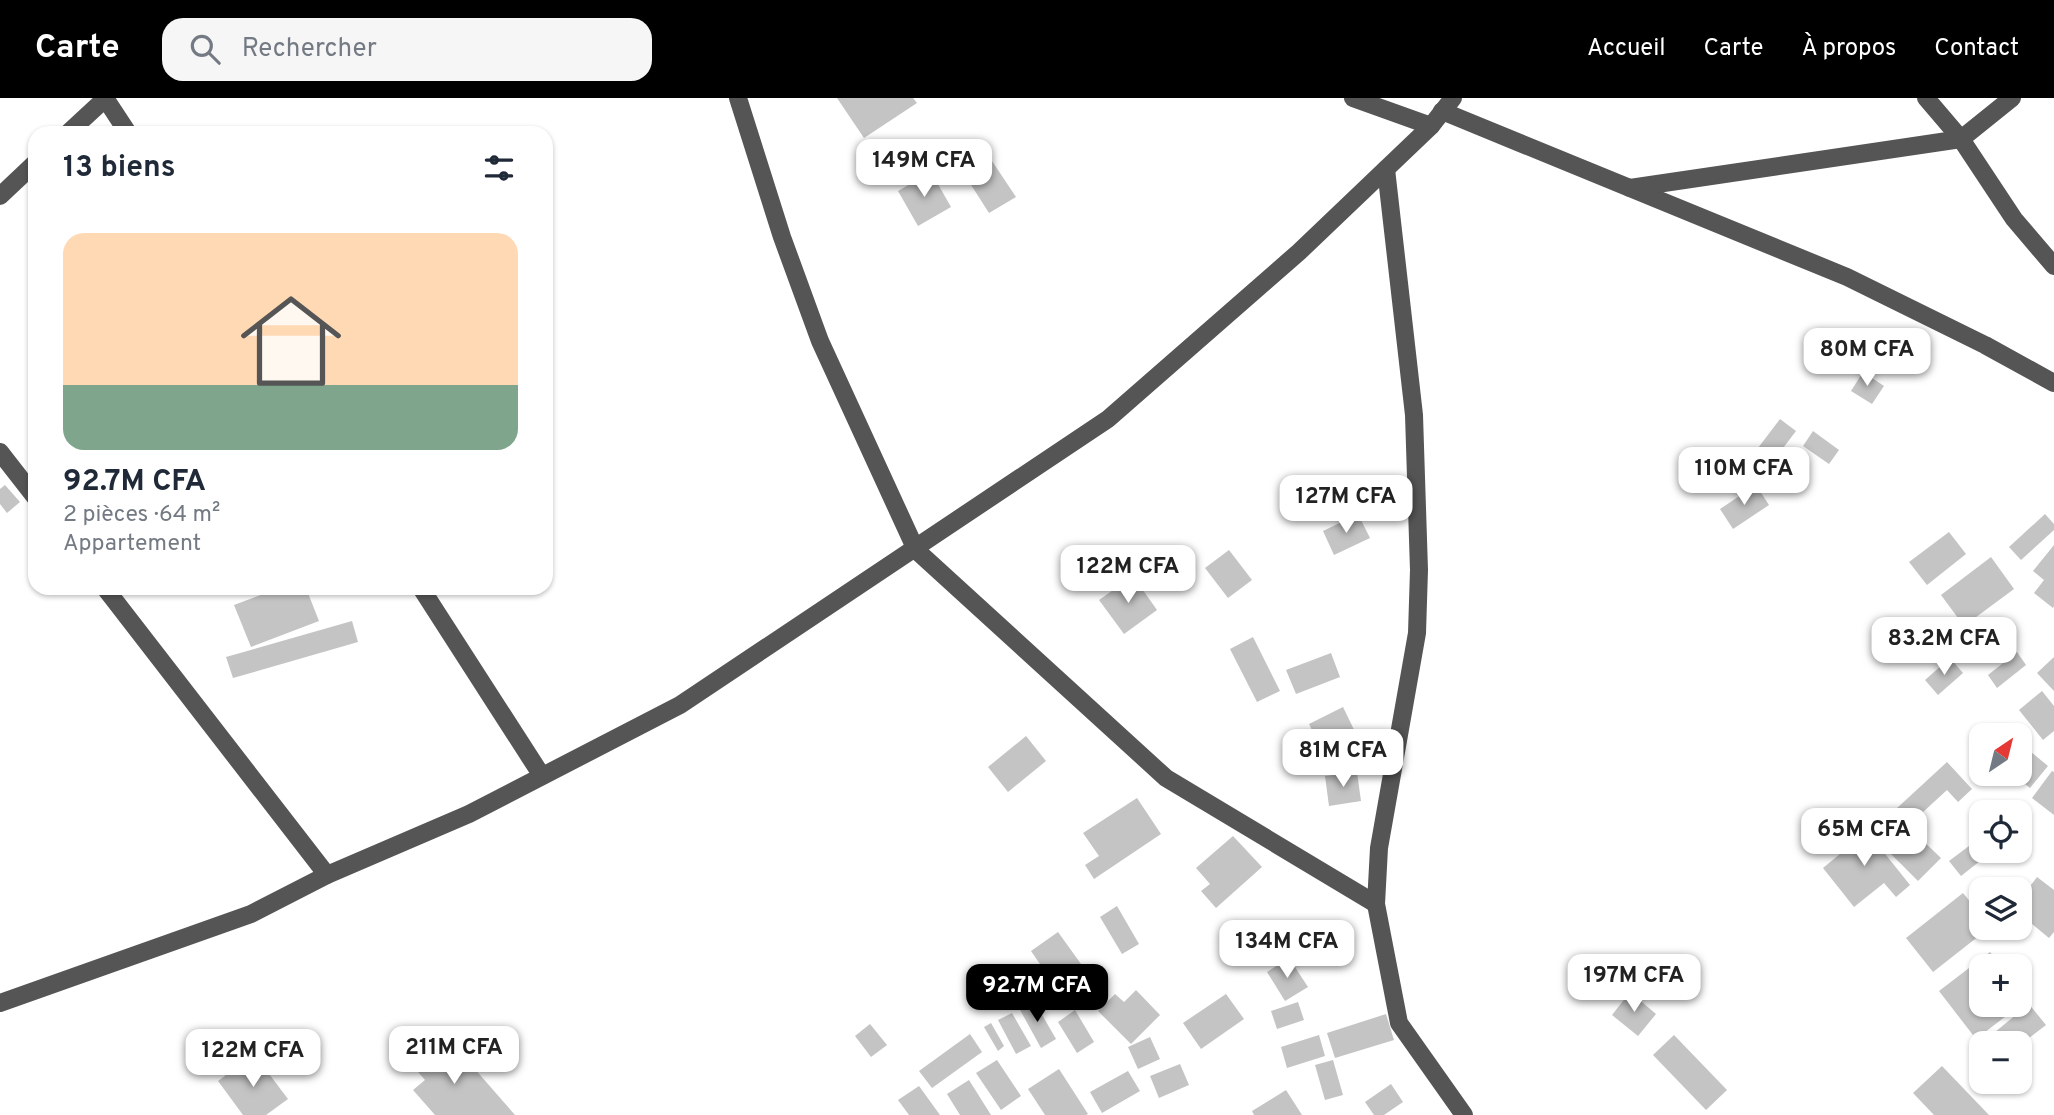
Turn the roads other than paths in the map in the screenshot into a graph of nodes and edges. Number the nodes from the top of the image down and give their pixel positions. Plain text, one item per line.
1 (106, 98) edge
2 (738, 98) edge
3 (1353, 98) edge
4 (1926, 98) edge
5 (2012, 98) edge
6 (1448, 105) edge
7 (76, 126) edge
8 (124, 126) edge
9 (1431, 126) junction
10 (1961, 139) junction
11 (1386, 169) junction
12 (28, 170) edge
13 (1630, 188) junction
14 (0, 196) edge
15 (2054, 266) edge
16 (2054, 383) edge
17 (0, 452) edge
18 (28, 488) edge
19 (916, 550) junction
20 (110, 595) edge
21 (426, 595) edge
22 (542, 776) junction
23 (327, 875) junction
24 (1376, 904) junction
25 (0, 1003) edge
26 (1464, 1115) edge

1 - 7 street
1 - 8 street
2 - 19 street
3 - 9 street
4 - 10 street
5 - 10 street
6 - 9 street
6 - 13 street
9 - 11 street
10 - 13 street
10 - 15 street
11 - 19 street
11 - 24 street
12 - 14 street
13 - 16 street
17 - 18 street
19 - 22 street
19 - 24 street
20 - 23 street
21 - 22 street
22 - 23 street
23 - 25 street
24 - 26 street

